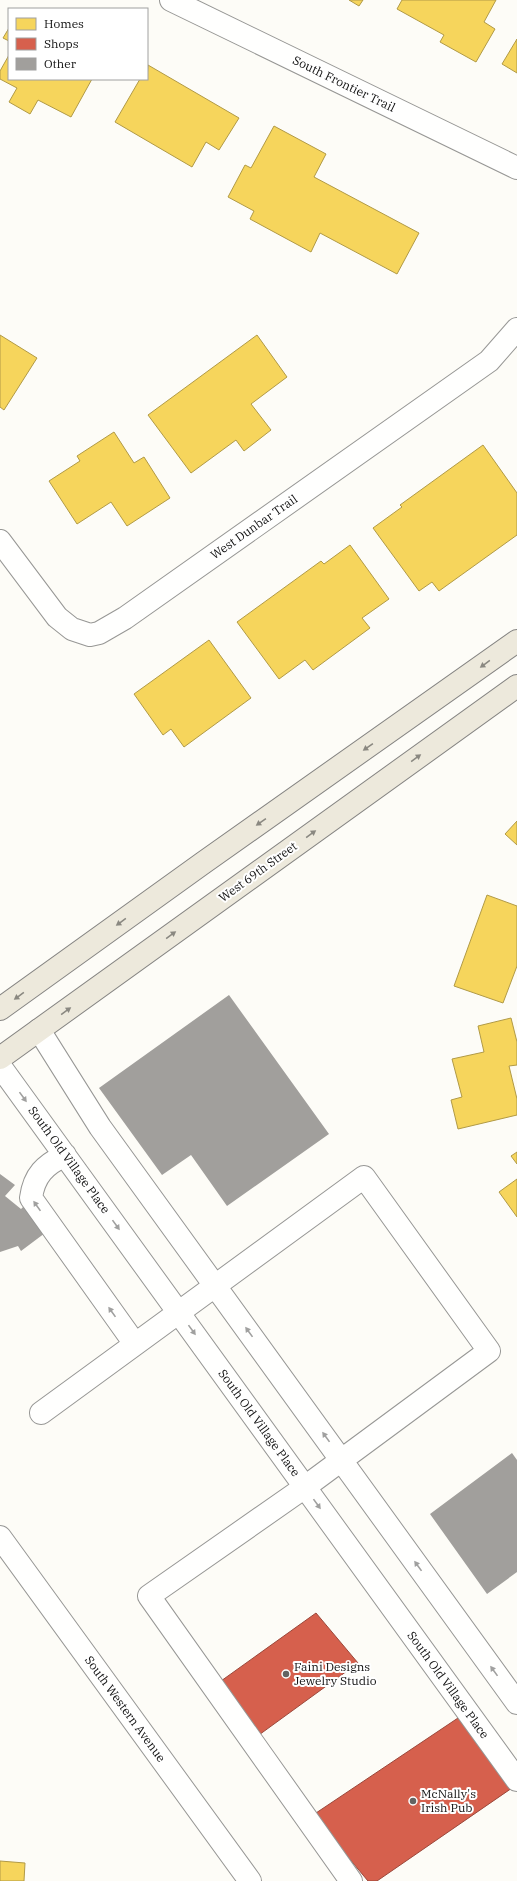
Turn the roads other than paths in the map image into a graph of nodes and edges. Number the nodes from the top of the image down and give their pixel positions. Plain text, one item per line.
1 (171, 0) edge
2 (517, 168) edge
3 (517, 329) edge
4 (0, 541) edge
5 (517, 641) edge
6 (517, 686) edge
7 (0, 1009) edge
8 (39, 1030) junction
9 (0, 1058) edge
10 (0, 1066) edge
11 (65, 1155) junction
12 (216, 1286) junction
13 (178, 1312) junction
14 (135, 1344) junction
15 (41, 1413) dead end
16 (342, 1460) junction
17 (305, 1487) junction
18 (0, 1538) edge
19 (517, 1703) edge
20 (517, 1780) edge
21 (250, 1881) edge
22 (351, 1881) edge

1 - 2 street, South Frontier Trail
3 - 4 street, West Dunbar Trail
5 -> 7 main road
8 -> 6 main road, West 69th Street
8 - 9 main road, West 69th Street
8 - 12 street
10 -> 11 street, South Old Village Place
11 -> 13 street, South Old Village Place
14 -> 11 street
12 - 13 street
16 -> 12 street
12 - 16 street
13 - 14 street
13 -> 17 street, South Old Village Place
14 - 15 street
16 - 17 street
19 -> 16 street
17 -> 20 street, South Old Village Place
17 - 22 street
18 - 21 street, South Western Avenue

